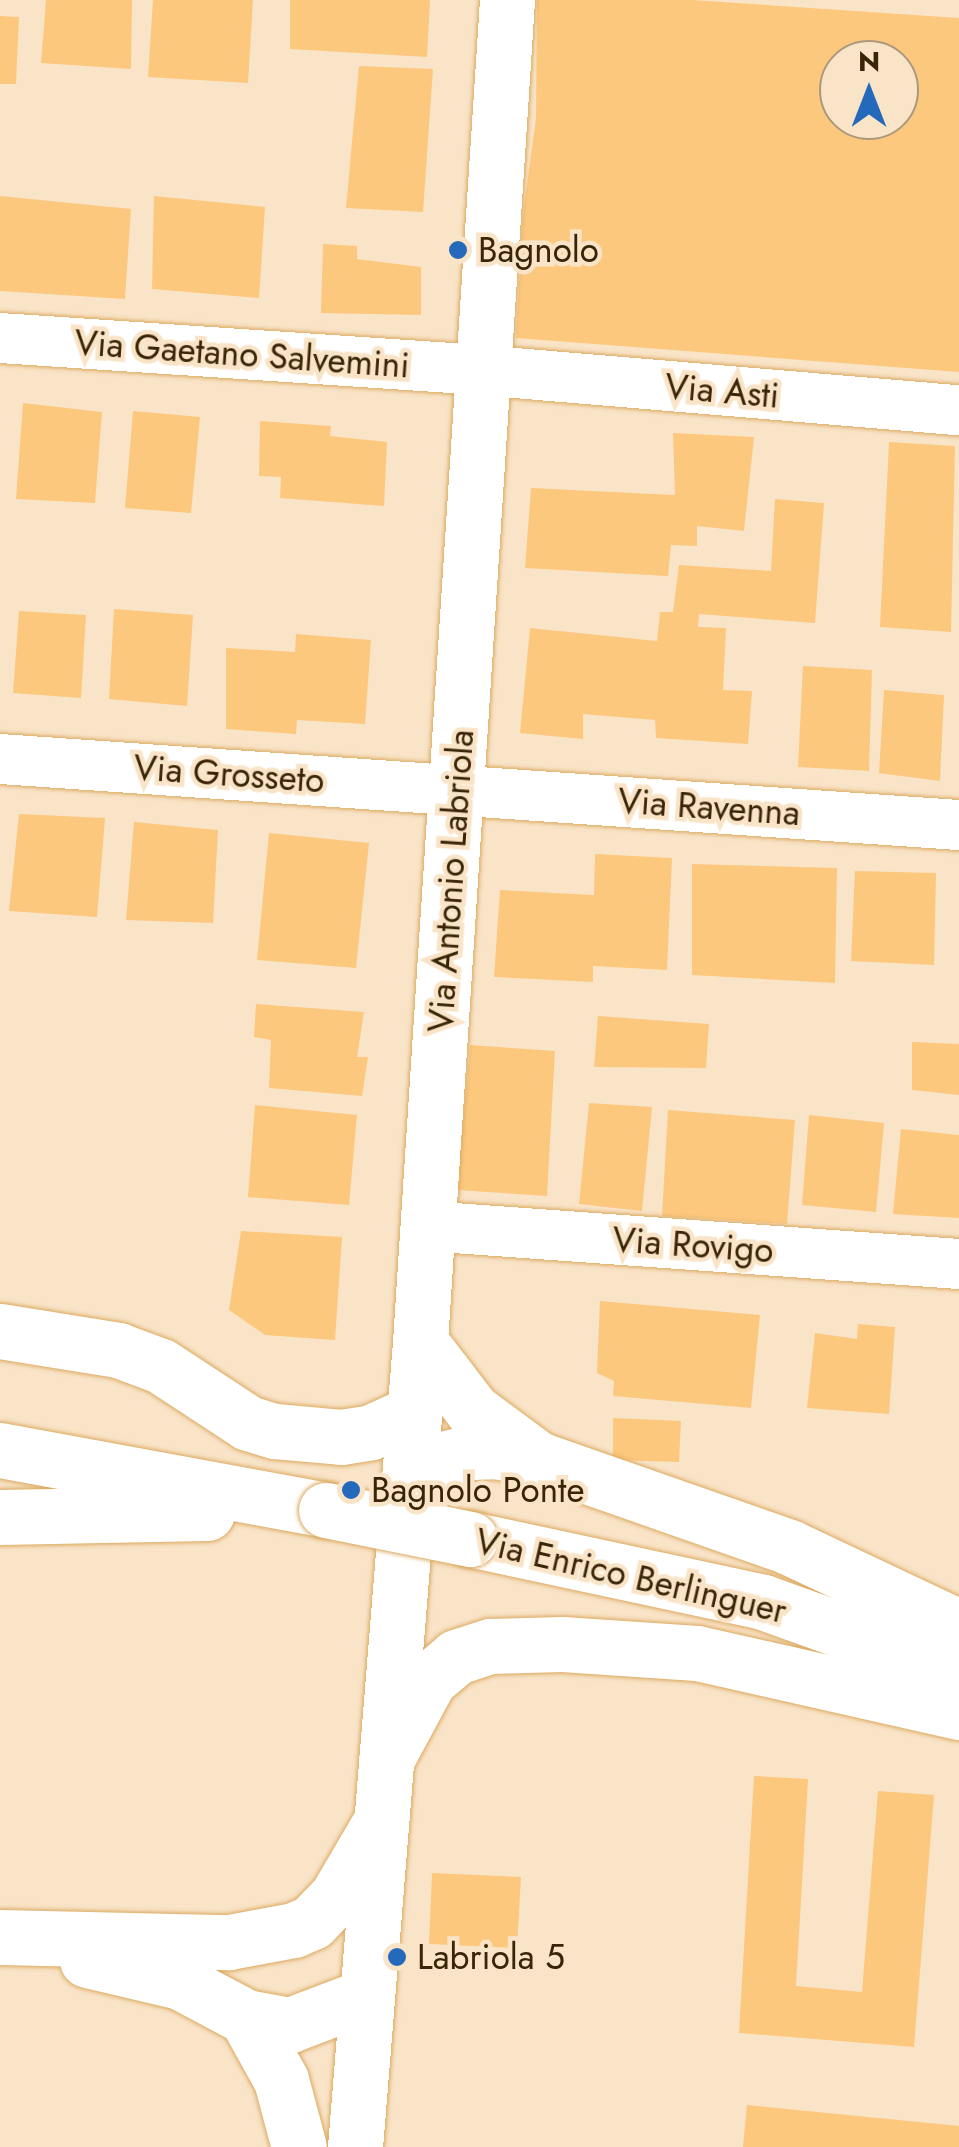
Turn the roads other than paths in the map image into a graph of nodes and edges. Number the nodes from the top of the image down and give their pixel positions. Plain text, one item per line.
1 (507, 0) edge
2 (0, 338) edge
3 (484, 370) junction
4 (959, 410) edge
5 (0, 759) edge
6 (458, 789) junction
7 (959, 825) edge
8 (426, 1226) junction
9 (959, 1264) edge
10 (0, 1332) edge
11 (420, 1342) junction
12 (413, 1412) junction
13 (0, 1450) edge
14 (541, 1460) junction
15 (406, 1484) junction
16 (326, 1510) junction
17 (0, 1517) edge
18 (959, 1628) edge
19 (959, 1672) edge
20 (959, 1712) edge
21 (386, 1760) junction
22 (381, 1821) junction
23 (16, 1939) edge
24 (366, 1996) junction
25 (246, 2017) junction
26 (299, 2147) edge
27 (355, 2147) edge

1 - 3 main road, Via Antonio Labriola
2 - 3 street, Via Gaetano Salvemini
3 - 4 street, Via Asti
3 - 6 main road, Via Antonio Labriola
5 - 6 street, Via Grosseto
6 - 7 street, Via Ravenna
6 - 8 main road, Via Antonio Labriola
8 - 9 street, Via Rovigo
8 - 11 main road, Via Antonio Labriola
10 - 12 main road
11 - 12 main road, Via Antonio Labriola
11 - 14 main road
12 - 15 main road, Via Antonio Labriola
13 - 16 main road, Via Enrico Berlinguer
14 - 15 main road
14 - 18 main road
15 - 21 main road, Via Antonio Labriola
16 - 17 main road
16 - 19 main road, Via Enrico Berlinguer, bridge
20 - 21 main road
21 - 22 main road, Via Antonio Labriola
22 - 23 main road
22 - 24 main road
23 - 25 main road
24 - 25 main road
24 - 27 main road
25 - 26 main road

